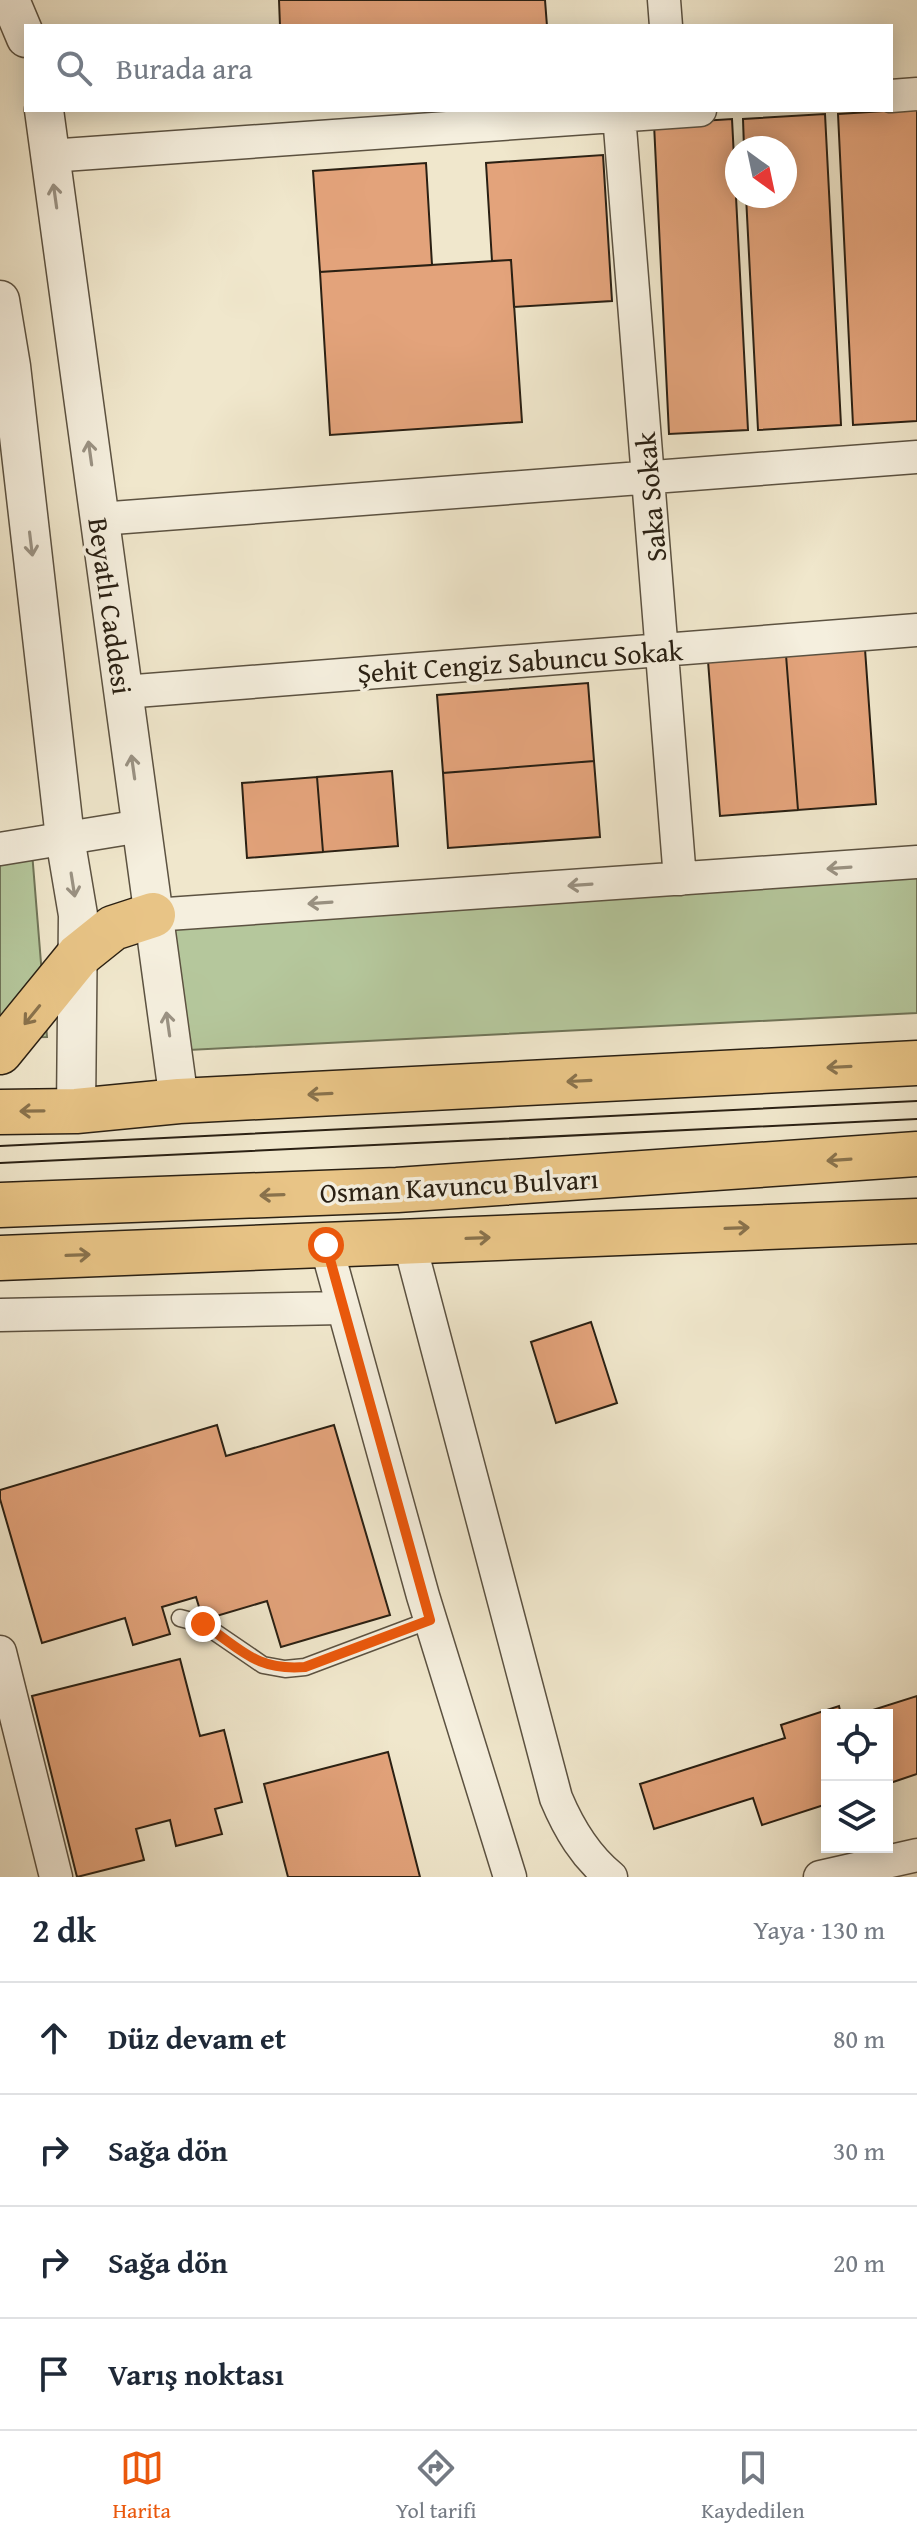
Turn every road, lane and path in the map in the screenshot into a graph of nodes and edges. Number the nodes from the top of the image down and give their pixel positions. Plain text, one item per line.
1 (10, 0) edge
2 (664, 0) edge
3 (666, 24) edge
4 (24, 33) edge
5 (917, 94) edge
6 (893, 96) edge
7 (44, 112) edge
8 (666, 112) edge
9 (619, 115) junction
10 (49, 156) junction
11 (0, 300) edge
12 (917, 457) edge
13 (648, 477) junction
14 (99, 519) junction
15 (917, 630) edge
16 (662, 649) junction
17 (123, 692) junction
18 (141, 826) junction
19 (65, 838) junction
20 (0, 849) edge
21 (917, 862) edge
22 (680, 879) junction
23 (153, 915) junction
24 (78, 956) junction
25 (0, 1052) edge
26 (917, 1063) edge
27 (179, 1101) junction
28 (76, 1111) junction
29 (0, 1112) edge
30 (917, 1154) edge
31 (0, 1205) edge
32 (917, 1221) edge
33 (409, 1241) junction
34 (326, 1245) junction
35 (0, 1258) edge
36 (342, 1308) junction
37 (0, 1315) edge
38 (180, 1618) dead end
39 (430, 1620) junction
40 (0, 1652) edge
41 (917, 1855) edge
42 (56, 1877) edge
43 (510, 1877) edge
44 (611, 1877) edge
45 (820, 1877) edge

1 - 4 street
2 - 3 street
5 - 6 street
7 - 10 street, Beyatlı Caddesi
8 - 9 street
9 - 10 street
9 - 13 street, Saka Sokak
14 -> 10 street, Beyatlı Caddesi
11 -> 19 street
12 - 13 street
13 - 14 street
13 - 16 street, Saka Sokak
14 - 17 street, Beyatlı Caddesi
15 - 16 street, Şehit Cengiz Sabuncu Sokak
16 - 17 street, Şehit Cengiz Sabuncu Sokak
16 - 22 street, Saka Sokak
18 -> 17 street, Beyatlı Caddesi
18 - 19 street
18 - 23 street, Beyatlı Caddesi
19 - 20 street
19 -> 24 street
21 -> 22 street
22 -> 23 street
23 - 24 highway
27 -> 23 street, Beyatlı Caddesi
24 -> 25 highway
24 - 28 street
26 -> 27 highway
27 - 28 highway
28 -> 29 highway
30 -> 31 highway, Osman Kavuncu Bulvarı
33 -> 32 highway, Osman Kavuncu Bulvarı
33 - 34 highway, Osman Kavuncu Bulvarı
33 - 44 street
35 -> 34 highway, Osman Kavuncu Bulvarı
34 - 36 street
36 - 37 street
36 - 39 street
38 - 39 lane
39 - 43 street
40 - 42 street
41 - 45 street

